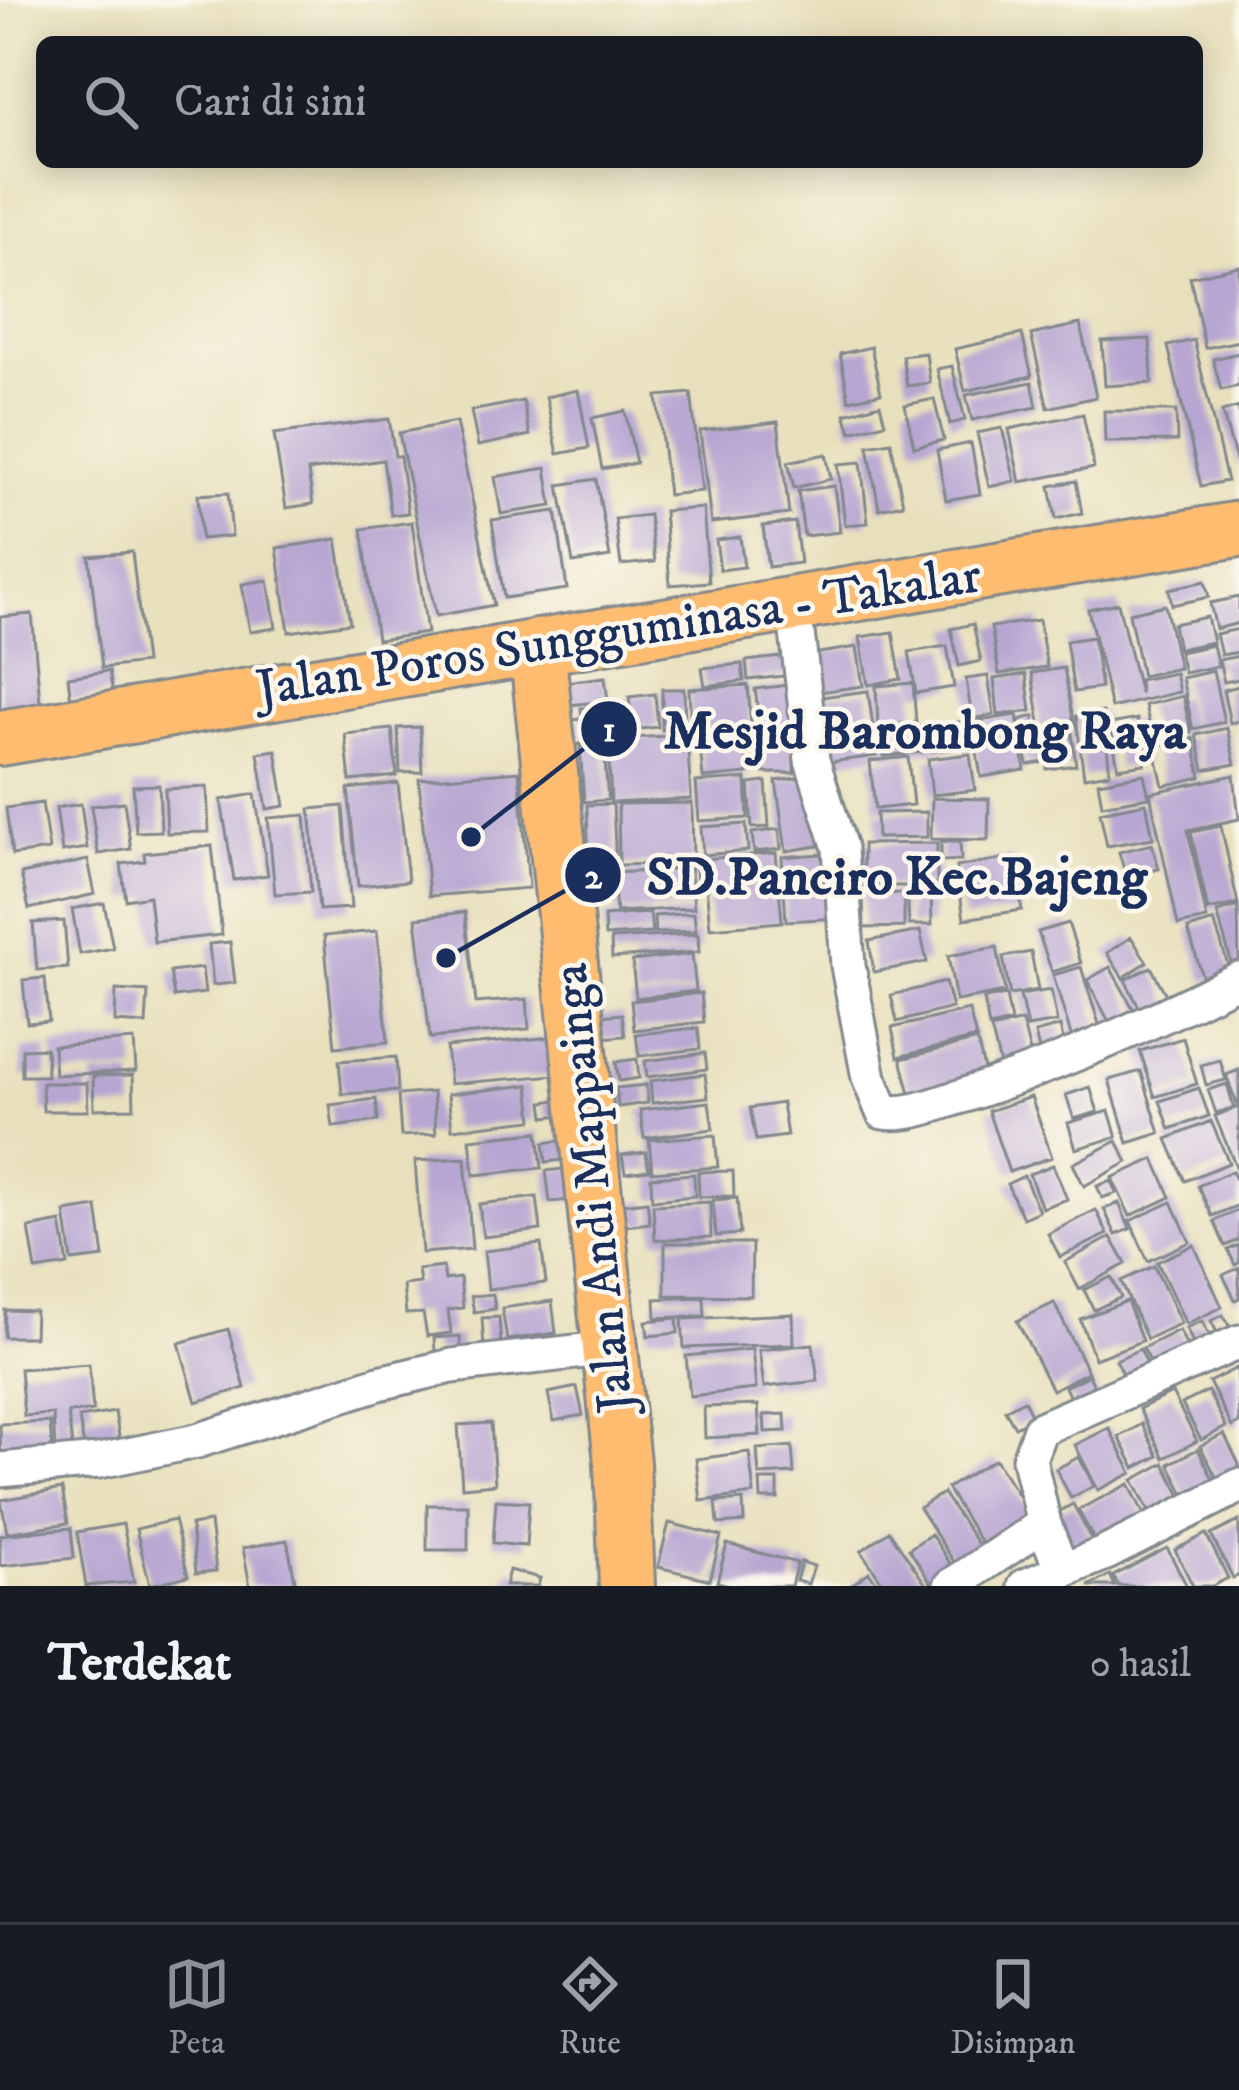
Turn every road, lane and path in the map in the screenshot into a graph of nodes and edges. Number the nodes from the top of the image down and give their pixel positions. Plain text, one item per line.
1 (1239, 529) edge
2 (794, 607) junction
3 (537, 647) junction
4 (0, 738) edge
5 (1239, 981) edge
6 (1239, 1342) edge
7 (611, 1348) junction
8 (0, 1470) edge
9 (1239, 1486) edge
10 (1044, 1524) junction
11 (1062, 1571) junction
12 (627, 1586) edge
13 (951, 1586) edge
14 (1025, 1586) edge

1 - 2 main road, Jalan Poros Sungguminasa - Takalar
2 - 3 main road, Jalan Poros Sungguminasa - Takalar
2 - 5 street
3 - 4 main road, Jalan Poros Sungguminasa - Takalar
3 - 7 main road, Jalan Andi Mappainga
6 - 10 street
7 - 8 street
7 - 12 main road, Jalan Andi Mappainga
9 - 11 street
10 - 11 street
10 - 13 street
11 - 14 street

